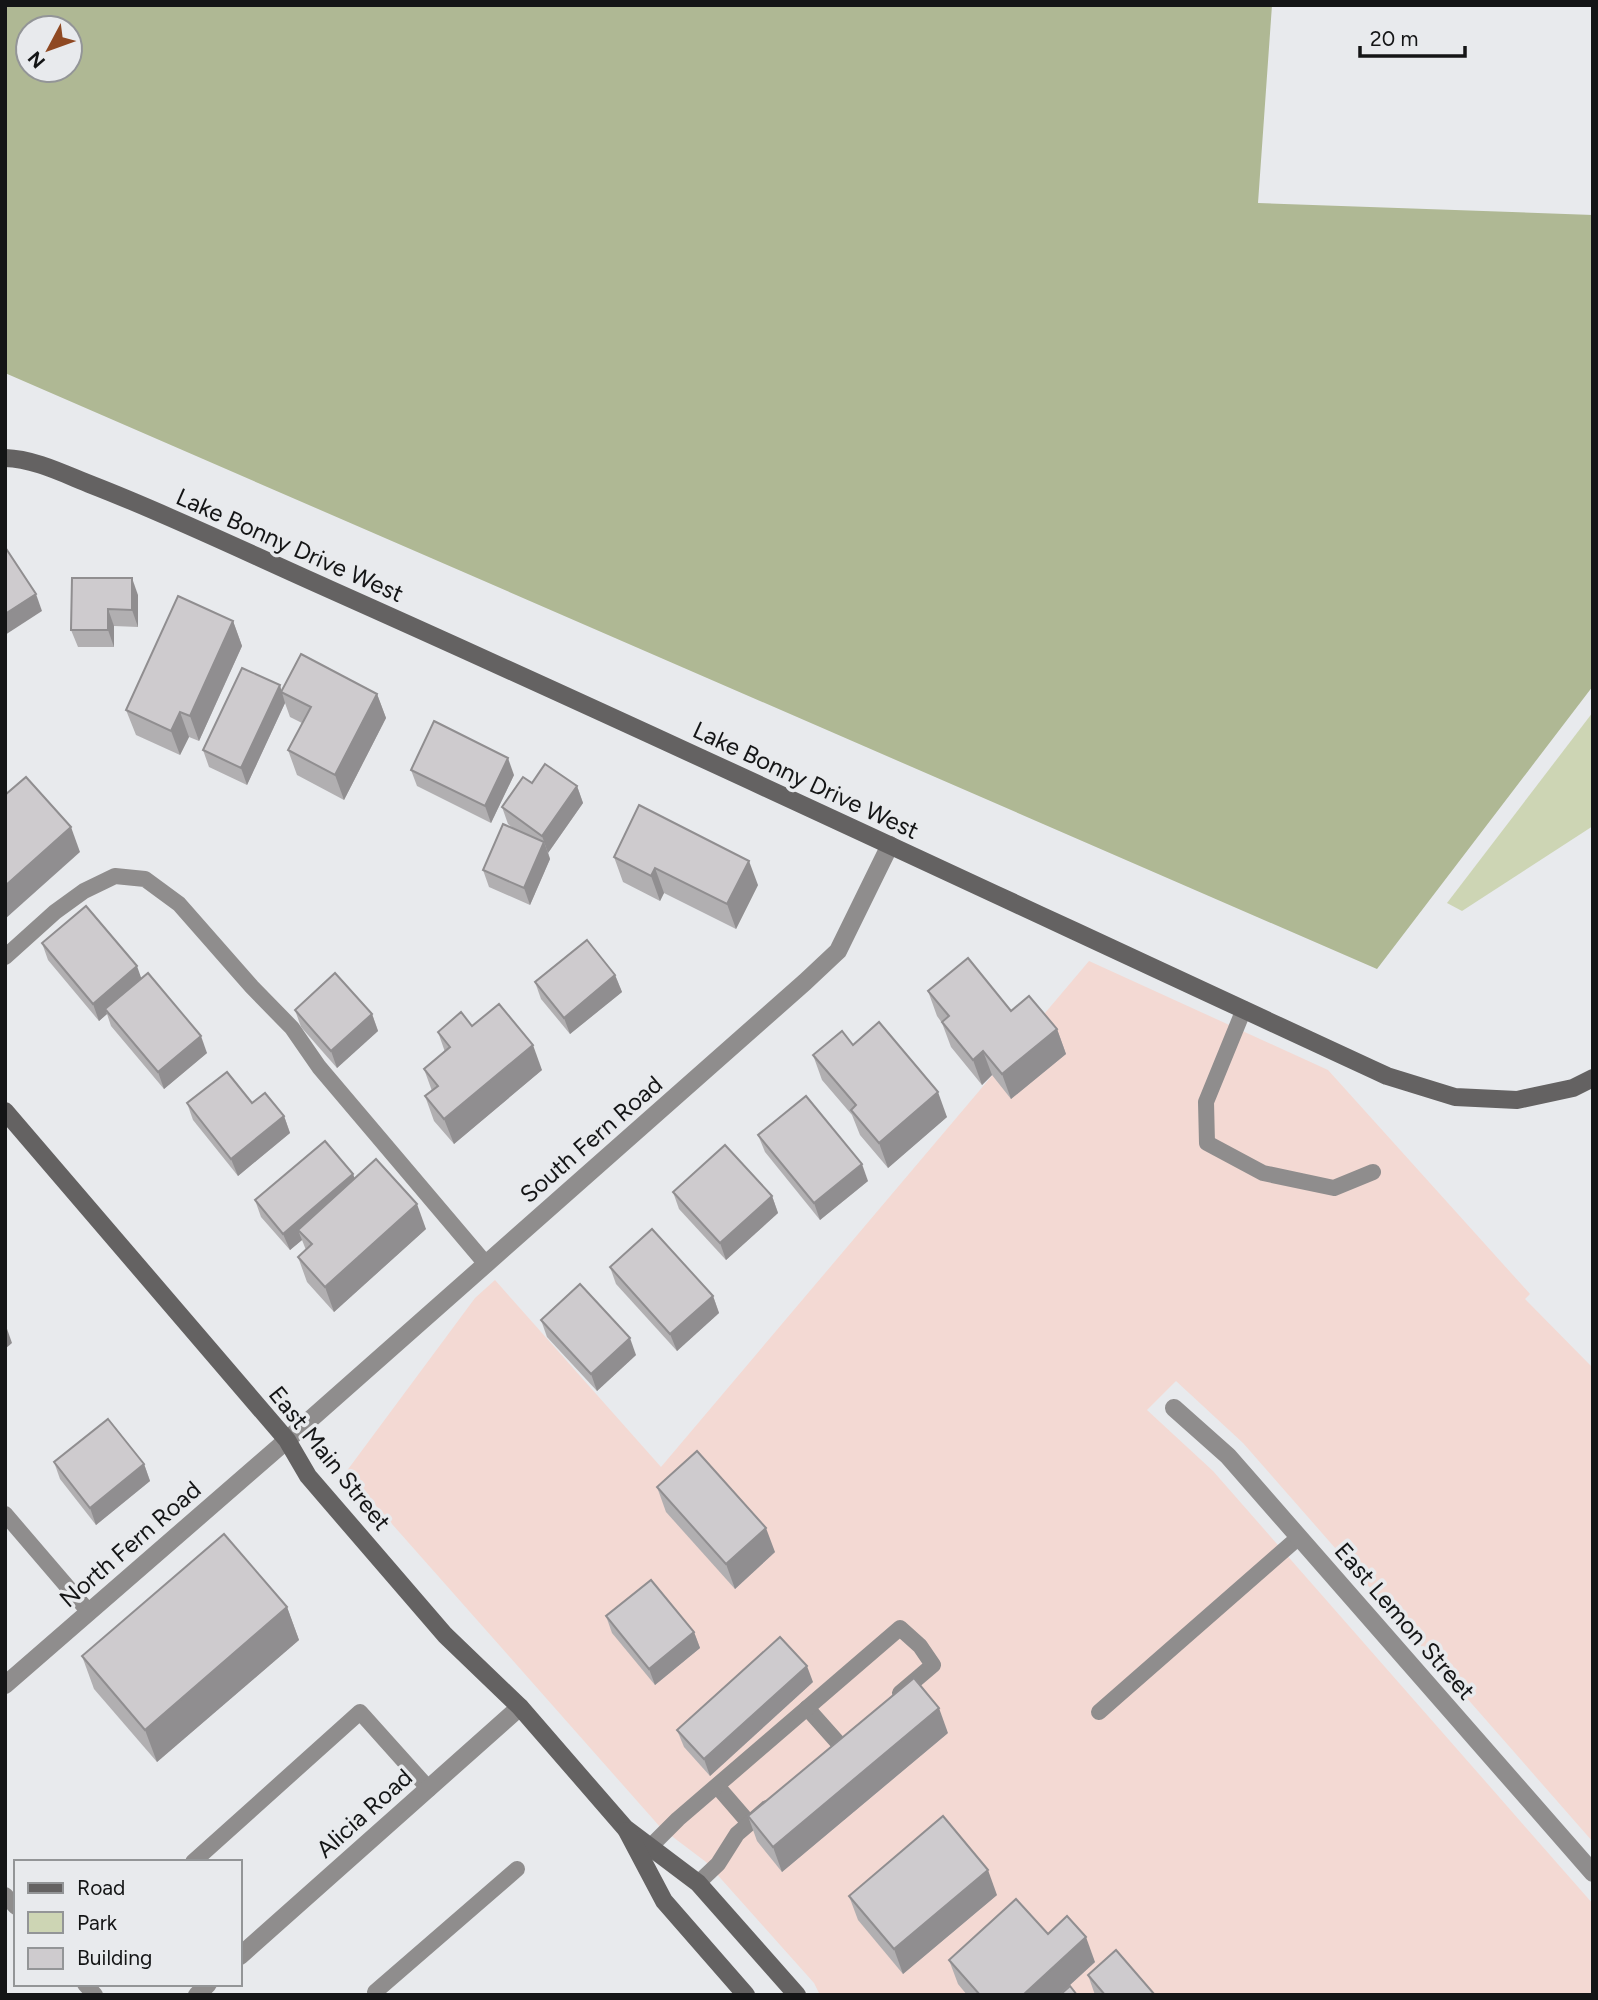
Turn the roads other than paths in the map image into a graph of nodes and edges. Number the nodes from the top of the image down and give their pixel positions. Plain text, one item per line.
1 (5, 458) edge
2 (890, 845) junction
3 (5, 957) edge
4 (1244, 1010) junction
5 (1593, 1078) edge
6 (5, 1111) edge
7 (1373, 1172) dead end
8 (486, 1264) junction
9 (1174, 1408) dead end
10 (287, 1440) junction
11 (5, 1514) edge
12 (1299, 1537) junction
13 (89, 1612) junction
14 (5, 1685) edge
15 (888, 1704) edge
16 (520, 1707) junction
17 (807, 1707) junction
18 (1099, 1712) dead end
19 (840, 1746) edge
20 (717, 1786) junction
21 (429, 1789) junction
22 (780, 1797) edge
23 (749, 1823) junction
24 (625, 1828) junction
25 (651, 1846) junction
26 (195, 1860) edge
27 (517, 1869) dead end
28 (1593, 1872) edge
29 (698, 1883) junction
30 (242, 1954) edge
31 (375, 1992) dead end
32 (746, 1995) edge
33 (797, 1995) edge

1 - 2 street, Lake Bonny Drive West
2 - 4 street, Lake Bonny Drive West
2 - 8 street, South Fern Road
3 - 8 lane
4 - 5 street, Lake Bonny Drive West
4 - 7 lane
6 - 10 street, East Main Street
8 - 10 street, South Fern Road
9 - 12 street, East Lemon Street
10 - 13 street, North Fern Road
10 - 16 street, East Main Street
11 - 13 lane
12 - 18 lane
12 - 28 street, East Lemon Street
13 - 14 street, North Fern Road
15 - 17 lane
16 - 21 street, Alicia Road
16 - 24 street, East Main Street
17 - 19 lane
17 - 20 lane
20 - 23 lane
20 - 25 lane
21 - 26 lane
21 - 30 street, Alicia Road
22 - 23 lane
23 - 29 lane
24 - 25 street, East Main Street
24 - 32 street, East Main Street
25 - 29 street, East Main Street
27 - 31 lane
29 - 33 street, East Main Street

